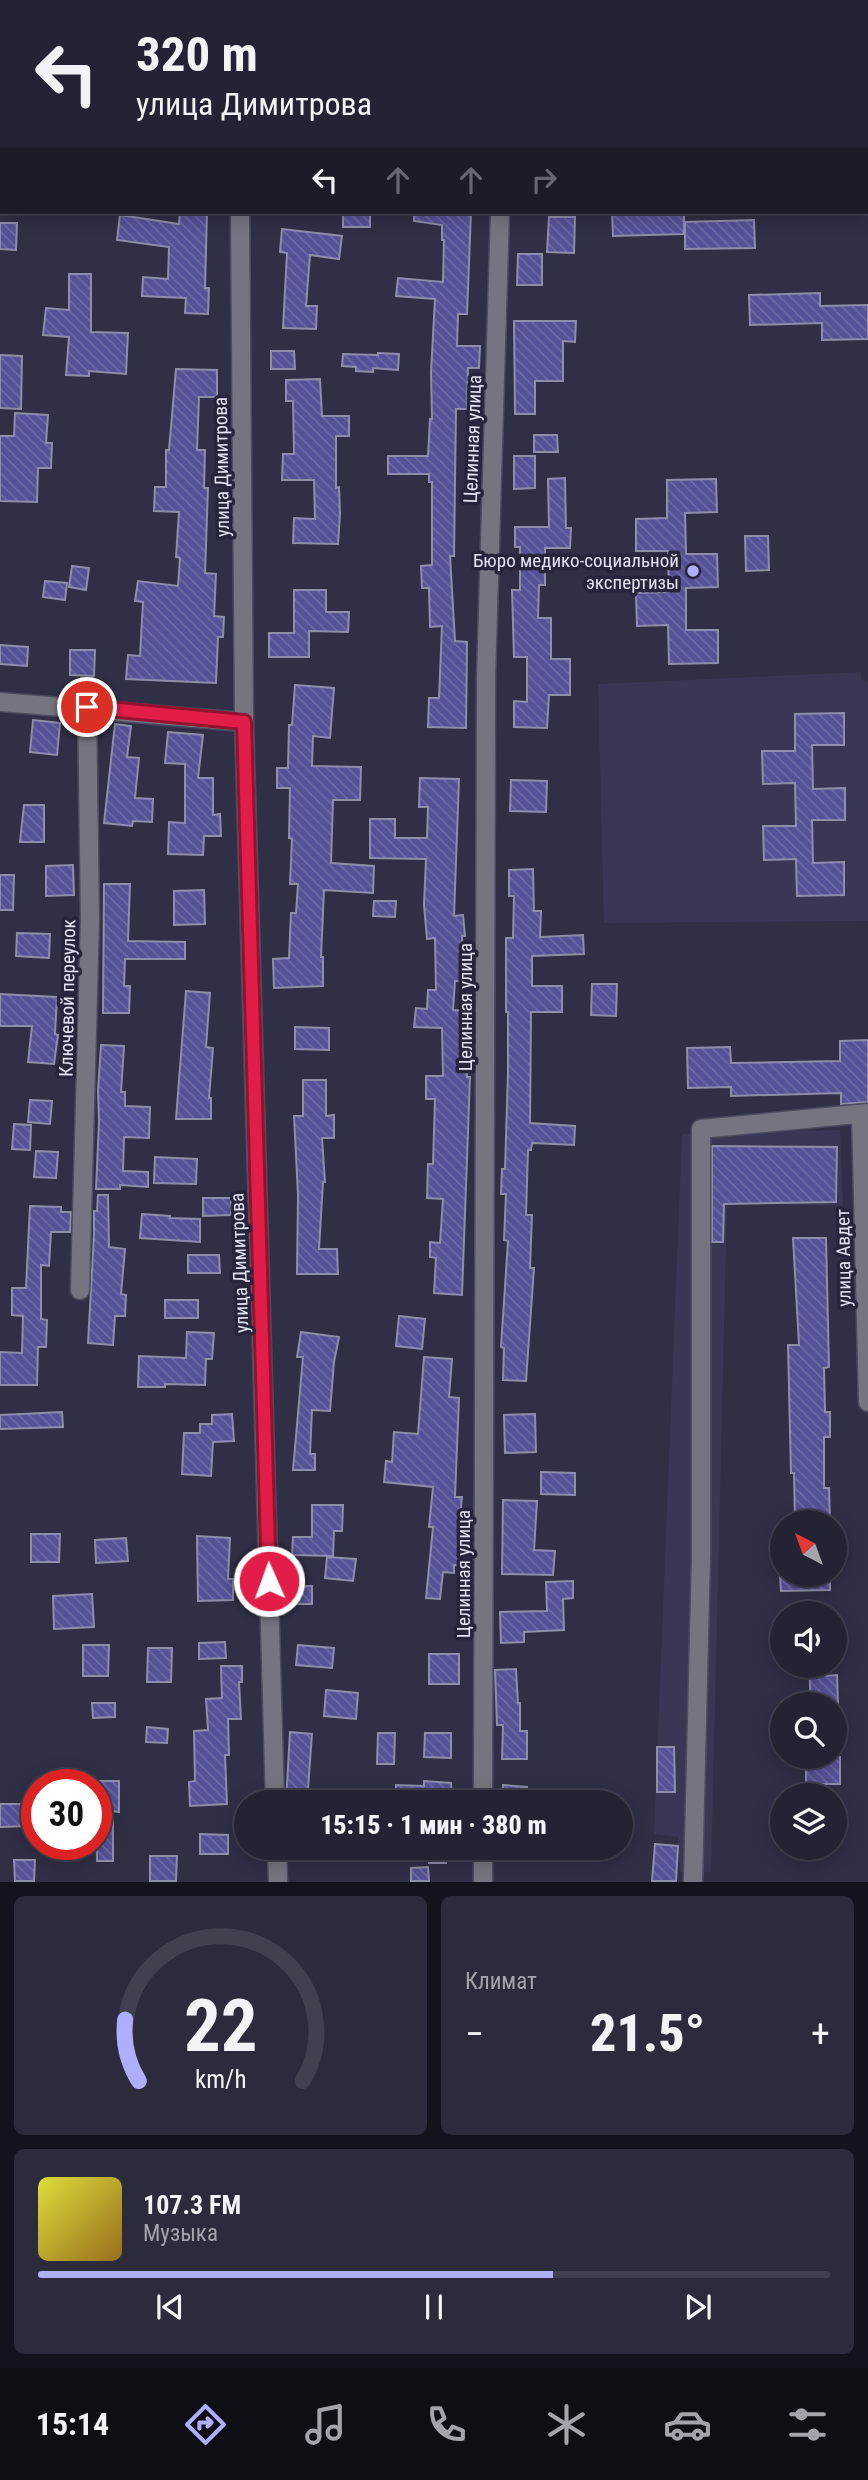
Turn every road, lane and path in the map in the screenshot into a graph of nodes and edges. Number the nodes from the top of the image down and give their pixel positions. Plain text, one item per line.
1 (240, 214) edge
2 (500, 214) edge
3 (0, 702) edge
4 (87, 707) junction
5 (244, 722) junction
6 (864, 1114) edge
7 (80, 1290) dead end
8 (868, 1402) edge
9 (275, 1790) edge
10 (483, 1790) edge
11 (277, 1860) edge
12 (483, 1860) edge
13 (278, 1881) edge
14 (483, 1881) edge
15 (693, 1881) edge

1 - 5 street, улица Димитрова
2 - 10 street, Целинная улица
3 - 4 street
4 - 5 street
4 - 7 street, Ключевой переулок
5 - 9 street, улица Димитрова
6 - 8 street, улица Авдет
6 - 15 street
11 - 13 street
12 - 14 street

